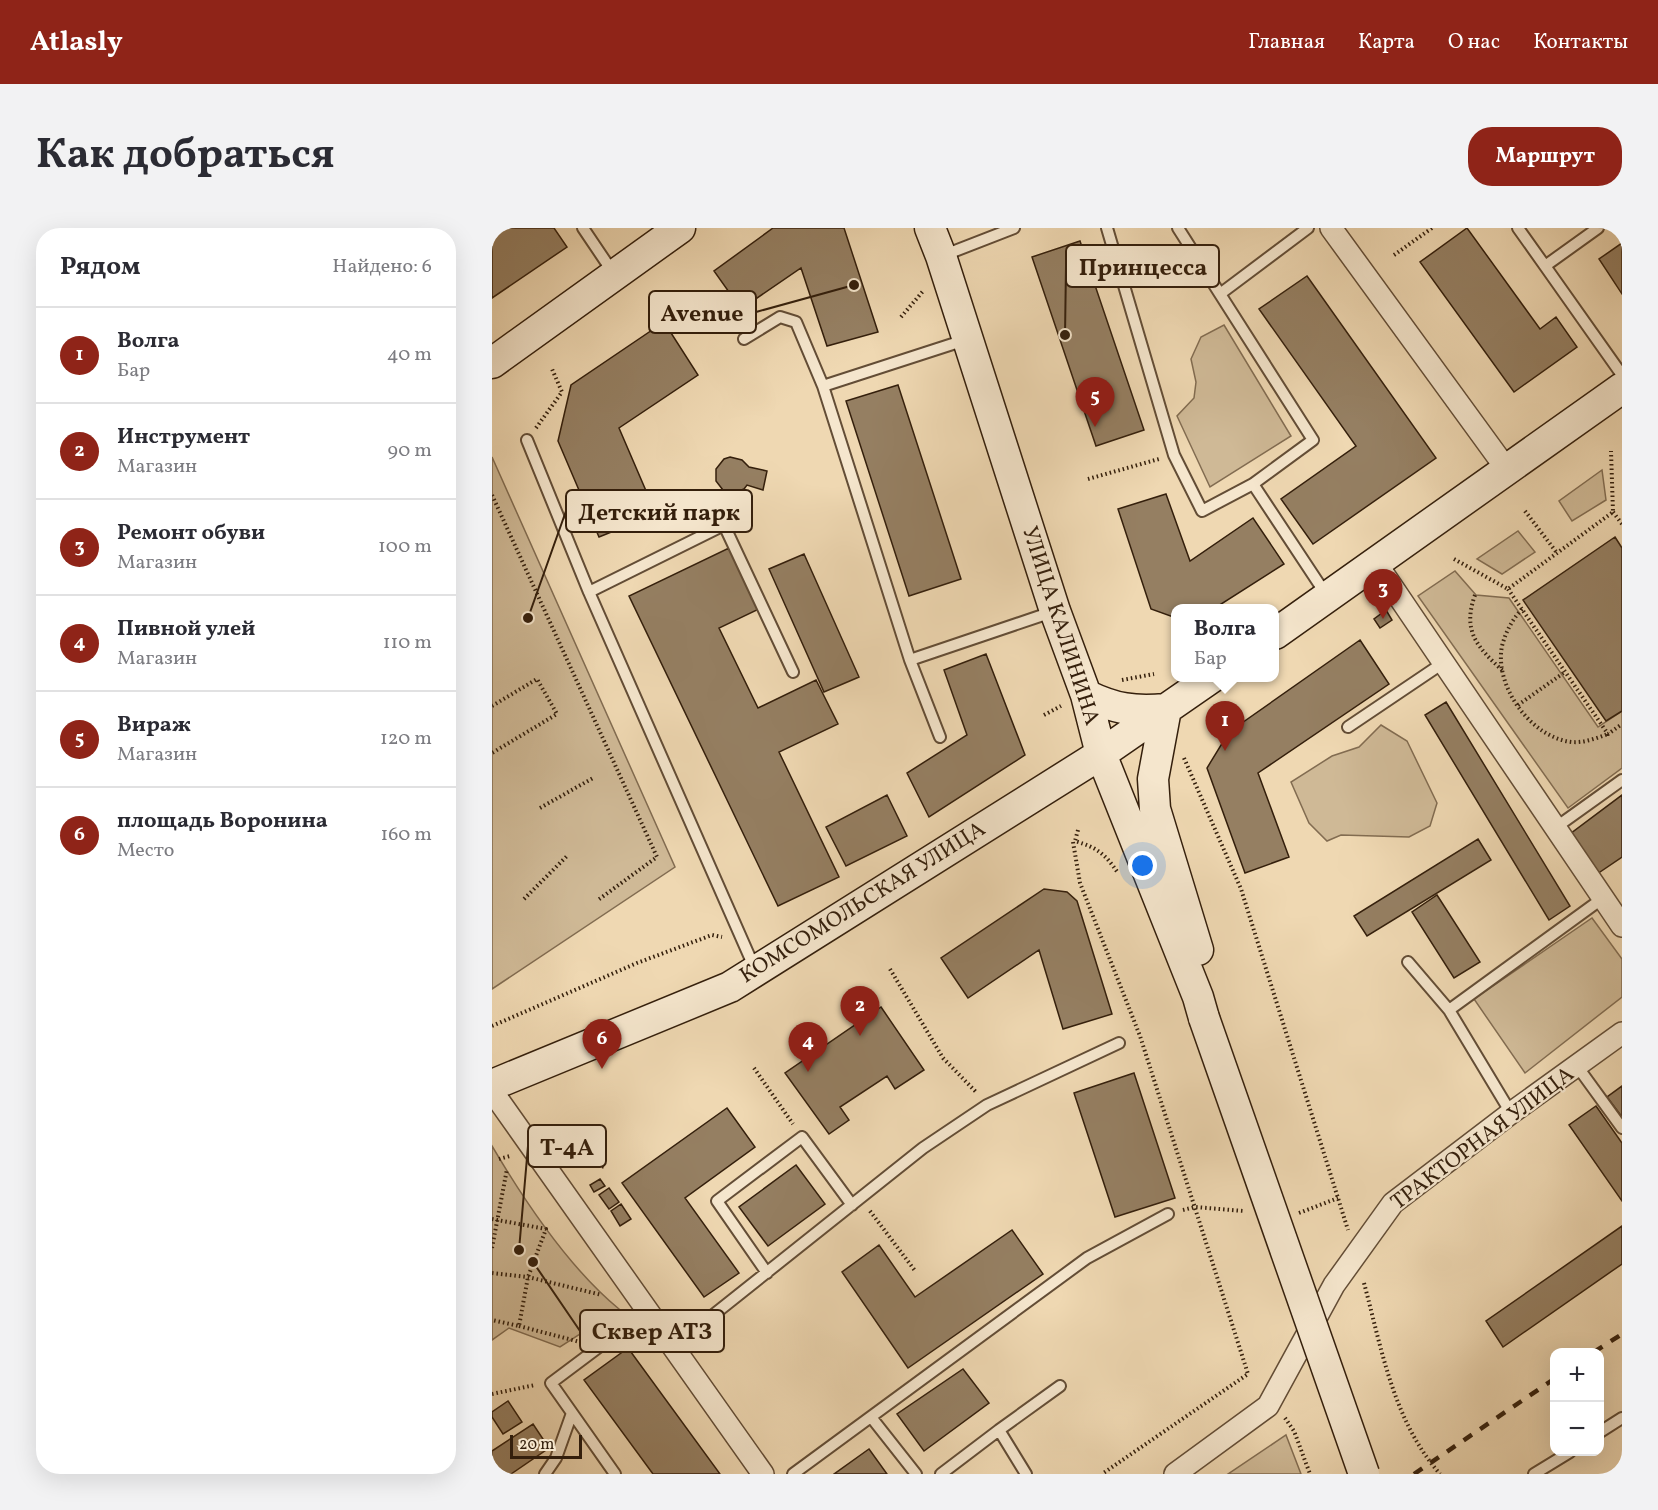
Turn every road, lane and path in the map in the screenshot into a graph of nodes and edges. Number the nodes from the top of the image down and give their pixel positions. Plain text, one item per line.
1 (584, 228) edge
2 (680, 228) edge
3 (930, 228) edge
4 (1014, 228) edge
5 (1107, 228) edge
6 (1178, 228) edge
7 (1308, 228) edge
8 (1331, 228) edge
9 (1432, 228) edge
10 (1518, 228) edge
11 (1598, 228) edge
12 (1394, 255) dead end
13 (941, 256) junction
14 (1545, 266) junction
15 (615, 275) junction
16 (926, 284) dead end
17 (1220, 294) junction
18 (901, 317) dead end
19 (744, 339) dead end
20 (968, 339) junction
21 (492, 363) edge
22 (552, 369) dead end
23 (1622, 375) edge
24 (823, 386) junction
25 (1622, 388) edge
26 (527, 440) joint
27 (1611, 451) dead end
28 (1174, 455) junction
29 (1508, 471) junction
30 (1088, 479) dead end
31 (1253, 484) junction
32 (492, 495) edge
33 (1525, 511) dead end
34 (1613, 512) junction
35 (1622, 525) edge
36 (1557, 553) junction
37 (1454, 559) dead end
38 (1376, 563) junction
39 (1508, 589) junction
40 (589, 592) junction
41 (1476, 595) dead end
42 (1327, 597) junction
43 (1522, 609) junction
44 (1055, 611) junction
45 (1279, 631) edge
46 (910, 660) junction
47 (1443, 663) junction
48 (1503, 671) junction
49 (793, 672) dead end
50 (1565, 672) junction
51 (1154, 674) dead end
52 (1205, 682) edge
53 (1089, 693) junction
54 (1518, 705) junction
55 (492, 706) edge
56 (1166, 709) junction
57 (1044, 715) dead end
58 (1622, 724) edge
59 (1348, 727) dead end
60 (1608, 734) junction
61 (940, 737) dead end
62 (492, 753) edge
63 (1101, 754) junction
64 (1183, 755) dead end
65 (593, 778) dead end
66 (1622, 780) edge
67 (540, 808) dead end
68 (1555, 828) junction
69 (1078, 830) dead end
70 (568, 855) dead end
71 (1603, 898) junction
72 (524, 899) dead end
73 (598, 900) dead end
74 (1622, 926) edge
75 (743, 940) junction
76 (1408, 963) dead end
77 (890, 969) dead end
78 (756, 971) junction
79 (1201, 1007) junction
80 (1449, 1010) junction
81 (492, 1026) edge
82 (1622, 1033) edge
83 (1119, 1043) dead end
84 (1577, 1066) junction
85 (754, 1068) dead end
86 (492, 1085) edge
87 (492, 1091) edge
88 (987, 1105) junction
89 (1511, 1113) junction
90 (1622, 1128) edge
91 (802, 1137) junction
92 (507, 1169) dead end
93 (856, 1202) junction
94 (1168, 1214) dead end
95 (494, 1219) edge
96 (492, 1248) edge
97 (1356, 1254) junction
98 (916, 1272) dead end
99 (492, 1273) edge
100 (767, 1273) junction
101 (528, 1277) junction
102 (602, 1295) dead end
103 (647, 1311) junction
104 (492, 1320) edge
105 (519, 1326) junction
106 (598, 1347) junction
107 (673, 1347) junction
108 (551, 1383) junction
109 (1060, 1386) dead end
110 (492, 1394) edge
111 (572, 1413) junction
112 (871, 1417) junction
113 (1622, 1418) edge
114 (1604, 1429) edge
115 (999, 1430) junction
116 (1563, 1456) edge
117 (545, 1474) edge
118 (615, 1474) edge
119 (763, 1474) edge
120 (793, 1474) edge
121 (916, 1474) edge
122 (941, 1474) edge
123 (1026, 1474) edge
124 (1102, 1474) edge
125 (1175, 1474) edge
126 (1364, 1474) edge
127 (1440, 1474) edge
128 (1534, 1474) edge

1 - 15 lane
2 - 15 main road
3 - 13 main road, УЛИЦА КАЛИНИНА
4 - 13 lane
5 - 28 lane
6 - 17 lane
7 - 17 lane
8 - 29 street
9 - 12 path
10 - 14 lane
11 - 14 lane
13 - 20 main road, УЛИЦА КАЛИНИНА
14 - 23 lane
15 - 21 main road
16 - 18 path
17 - 31 lane
19 - 24 lane
20 - 24 lane
20 - 44 main road, УЛИЦА КАЛИНИНА
22 - 26 path
24 - 46 lane
25 - 29 main road
26 - 40 lane
27 - 34 path
28 - 30 path
28 - 31 lane
29 - 38 main road
31 - 42 lane
32 - 73 path
33 - 36 path
34 - 35 path
34 - 36 path
36 - 39 path
37 - 39 path
38 - 42 main road
38 - 47 street
39 - 43 path
40 - 49 lane
40 - 75 lane
41 - 48 path
42 - 45 main road
43 - 48 path
43 - 50 path
44 - 46 lane
44 - 53 main road, УЛИЦА КАЛИНИНА
46 - 61 lane
47 - 59 lane
47 - 68 street
48 - 54 path
50 - 54 path
50 - 60 path
51 - 53 path
52 - 56 main road, КОМСОМОЛЬСКАЯ УЛИЦА
53 - 56 main road
53 - 57 path
53 - 63 main road, УЛИЦА КАЛИНИНА
54 - 60 path
55 - 62 path
56 - 63 main road, КОМСОМОЛЬСКАЯ УЛИЦА
56 - 79 main road
58 - 60 path
63 - 78 main road, КОМСОМОЛЬСКАЯ УЛИЦА
63 - 79 main road, УЛИЦА КАЛИНИНА
64 - 97 path
65 - 67 path
66 - 68 lane
68 - 71 street
69 - 124 path
70 - 72 path
71 - 74 street
71 - 80 lane
75 - 78 lane
75 - 81 path
76 - 80 lane
77 - 88 path
78 - 86 main road, КОМСОМОЛЬСКАЯ УЛИЦА
79 - 126 main road, УЛИЦА КАЛИНИНА, bridge
80 - 89 lane
82 - 84 street, ТРАКТОРНАЯ УЛИЦА
83 - 88 lane
84 - 89 street, ТРАКТОРНАЯ УЛИЦА
84 - 90 lane
85 - 91 path
87 - 103 street
88 - 93 lane
89 - 97 street, ТРАКТОРНАЯ УЛИЦА
91 - 93 lane
91 - 100 lane
92 - 95 path
93 - 98 path
93 - 100 lane
94 - 112 lane
95 - 96 path
95 - 101 path
97 - 125 street, ТРАКТОРНАЯ УЛИЦА
97 - 127 path
99 - 101 path
100 - 107 lane
101 - 102 path
101 - 105 path
103 - 106 lane
103 - 107 street
104 - 105 path
105 - 106 path
106 - 108 lane
107 - 119 street
108 - 110 path
108 - 111 lane
109 - 115 lane
111 - 117 lane
111 - 118 lane
112 - 120 lane
112 - 121 lane
113 - 114 lane
115 - 122 lane
115 - 123 lane
116 - 128 lane

